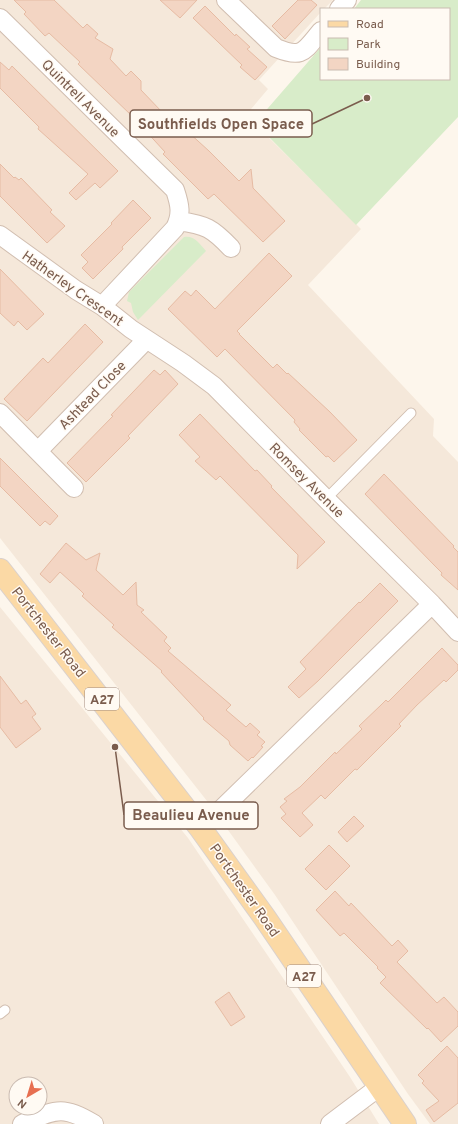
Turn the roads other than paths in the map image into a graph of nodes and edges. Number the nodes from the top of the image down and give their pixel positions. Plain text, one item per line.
1 (226, 0) edge
2 (347, 0) edge
3 (340, 8) edge
4 (0, 18) edge
5 (320, 32) edge
6 (179, 221) junction
7 (0, 235) edge
8 (231, 248) dead end
9 (102, 306) junction
10 (146, 340) junction
11 (0, 413) edge
12 (411, 413) dead end
13 (38, 451) junction
14 (74, 488) dead end
15 (326, 500) junction
16 (0, 570) edge
17 (432, 604) junction
18 (458, 632) edge
19 (201, 829) junction
20 (379, 1087) junction
21 (22, 1124) edge
22 (94, 1124) edge
23 (330, 1124) edge
24 (405, 1124) edge

1 - 5 street
2 - 3 street
4 - 6 street, Quintrell Avenue
6 - 8 street
6 - 9 street
7 - 9 street, Hatherley Crescent
9 - 10 street, Hatherley Crescent
10 - 13 street, Ashtead Close
10 - 15 street, Romsey Avenue
11 - 13 street
12 - 15 lane
13 - 14 street
15 - 17 street, Romsey Avenue
16 - 19 main road, Portchester Road / A27
17 - 18 street, Romsey Avenue
17 - 19 street
19 - 20 main road, Portchester Road / A27
20 - 23 street
20 - 24 main road, Portchester Road / A27
21 - 22 street

